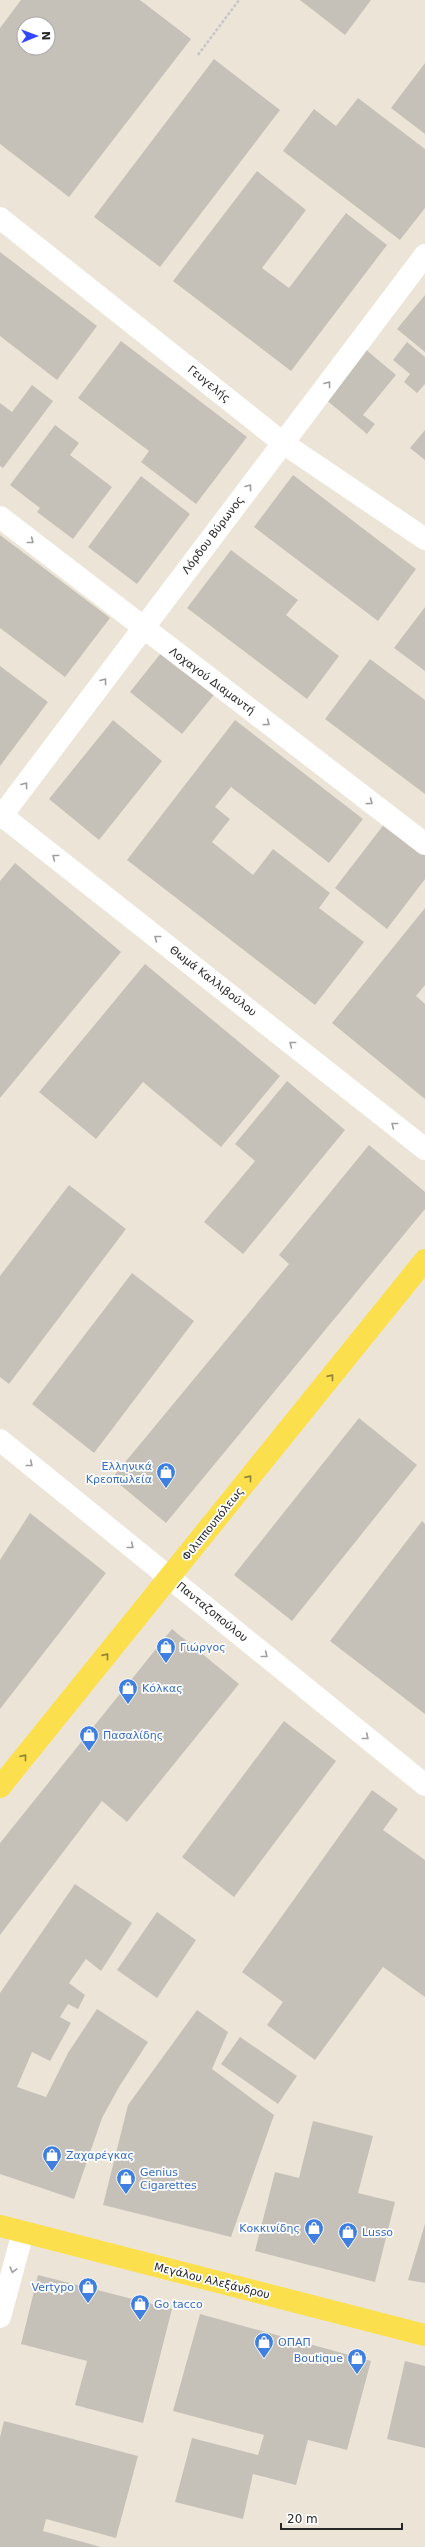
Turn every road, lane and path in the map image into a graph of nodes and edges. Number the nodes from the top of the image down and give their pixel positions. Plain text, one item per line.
1 (239, 0) edge
2 (198, 55) dead end
3 (0, 218) edge
4 (425, 254) edge
5 (283, 443) junction
6 (0, 517) edge
7 (425, 539) edge
8 (143, 628) junction
9 (1, 816) edge
10 (425, 844) edge
11 (425, 1149) edge
12 (425, 1260) edge
13 (0, 1440) edge
14 (169, 1578) junction
15 (425, 1784) edge
16 (0, 1787) edge
17 (0, 2226) edge
18 (23, 2232) junction
19 (0, 2318) edge
20 (425, 2335) edge

1 - 2 path
3 - 5 street, Γευγελής
5 -> 4 street, Λόρδου Βύρωνος
5 - 7 street, Γευγελής
8 -> 5 street, Λόρδου Βύρωνος
6 -> 8 street, Λοχαγού Διαμαντή
9 -> 8 street, Λόρδου Βύρωνος
8 -> 10 street, Λοχαγού Διαμαντή
11 -> 9 street, Θωμά Καλλιβούλου
14 -> 12 main road, Φιλιππουπόλεως
13 -> 14 street, Πανταζοπούλου
14 -> 15 street, Πανταζοπούλου
16 -> 14 main road, Φιλιππουπόλεως
17 - 18 main road, Μεγάλου Αλεξάνδρου
18 -> 19 street
18 - 20 main road, Μεγάλου Αλεξάνδρου

